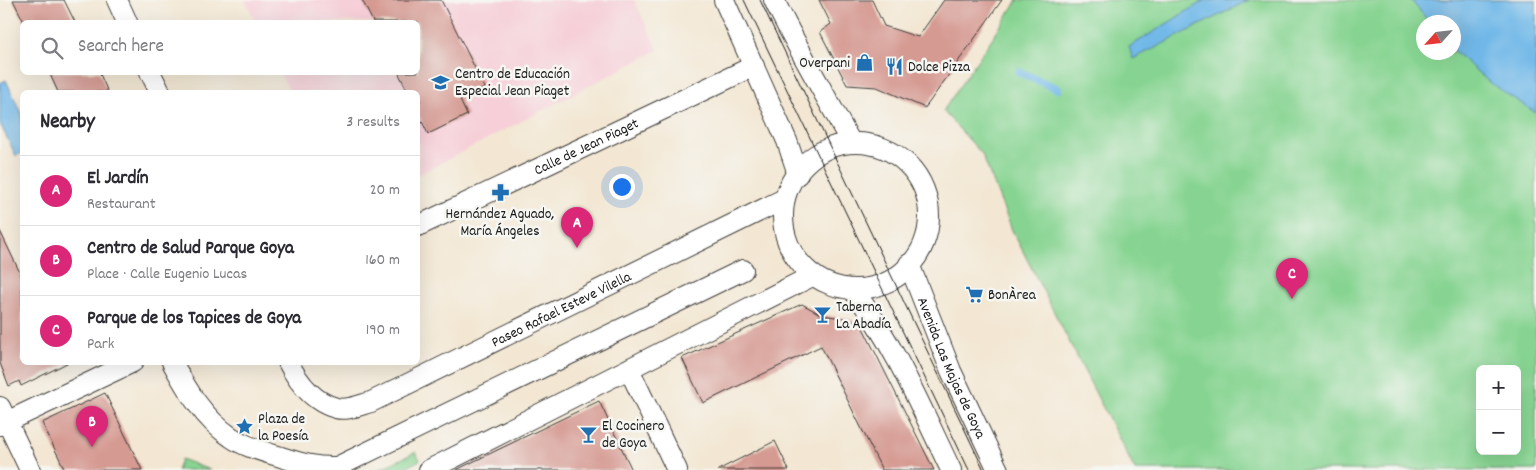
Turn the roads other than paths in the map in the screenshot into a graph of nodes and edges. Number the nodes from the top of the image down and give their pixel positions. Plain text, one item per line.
1 (116, 0) edge
2 (724, 0) edge
3 (774, 0) edge
4 (126, 20) edge
5 (754, 66) junction
6 (152, 75) edge
7 (159, 90) edge
8 (850, 142) junction
9 (798, 174) junction
10 (784, 199) junction
11 (420, 225) edge
12 (909, 264) junction
13 (743, 270) dead end
14 (812, 276) junction
15 (853, 290) junction
16 (126, 365) edge
17 (174, 365) edge
18 (290, 365) edge
19 (629, 369) junction
20 (2, 418) edge
21 (310, 468) edge
22 (30, 470) edge
23 (429, 470) edge
24 (677, 470) edge
25 (951, 470) edge
26 (998, 470) edge

1 - 4 street
2 - 5 street
3 - 8 street
5 - 9 street
5 - 11 street, Calle de Jean Piaget
6 - 7 street
8 - 9 street
8 - 12 street
9 - 10 street
10 - 14 street
10 - 18 street, Paseo Rafael Esteve Vilella
12 - 15 street
12 - 26 street, Avenida Las Majas de Goya
13 - 21 street
14 - 15 street
14 - 19 street
15 - 25 street
16 - 20 street
17 - 21 street
19 - 23 street
19 - 24 street
20 - 22 street

